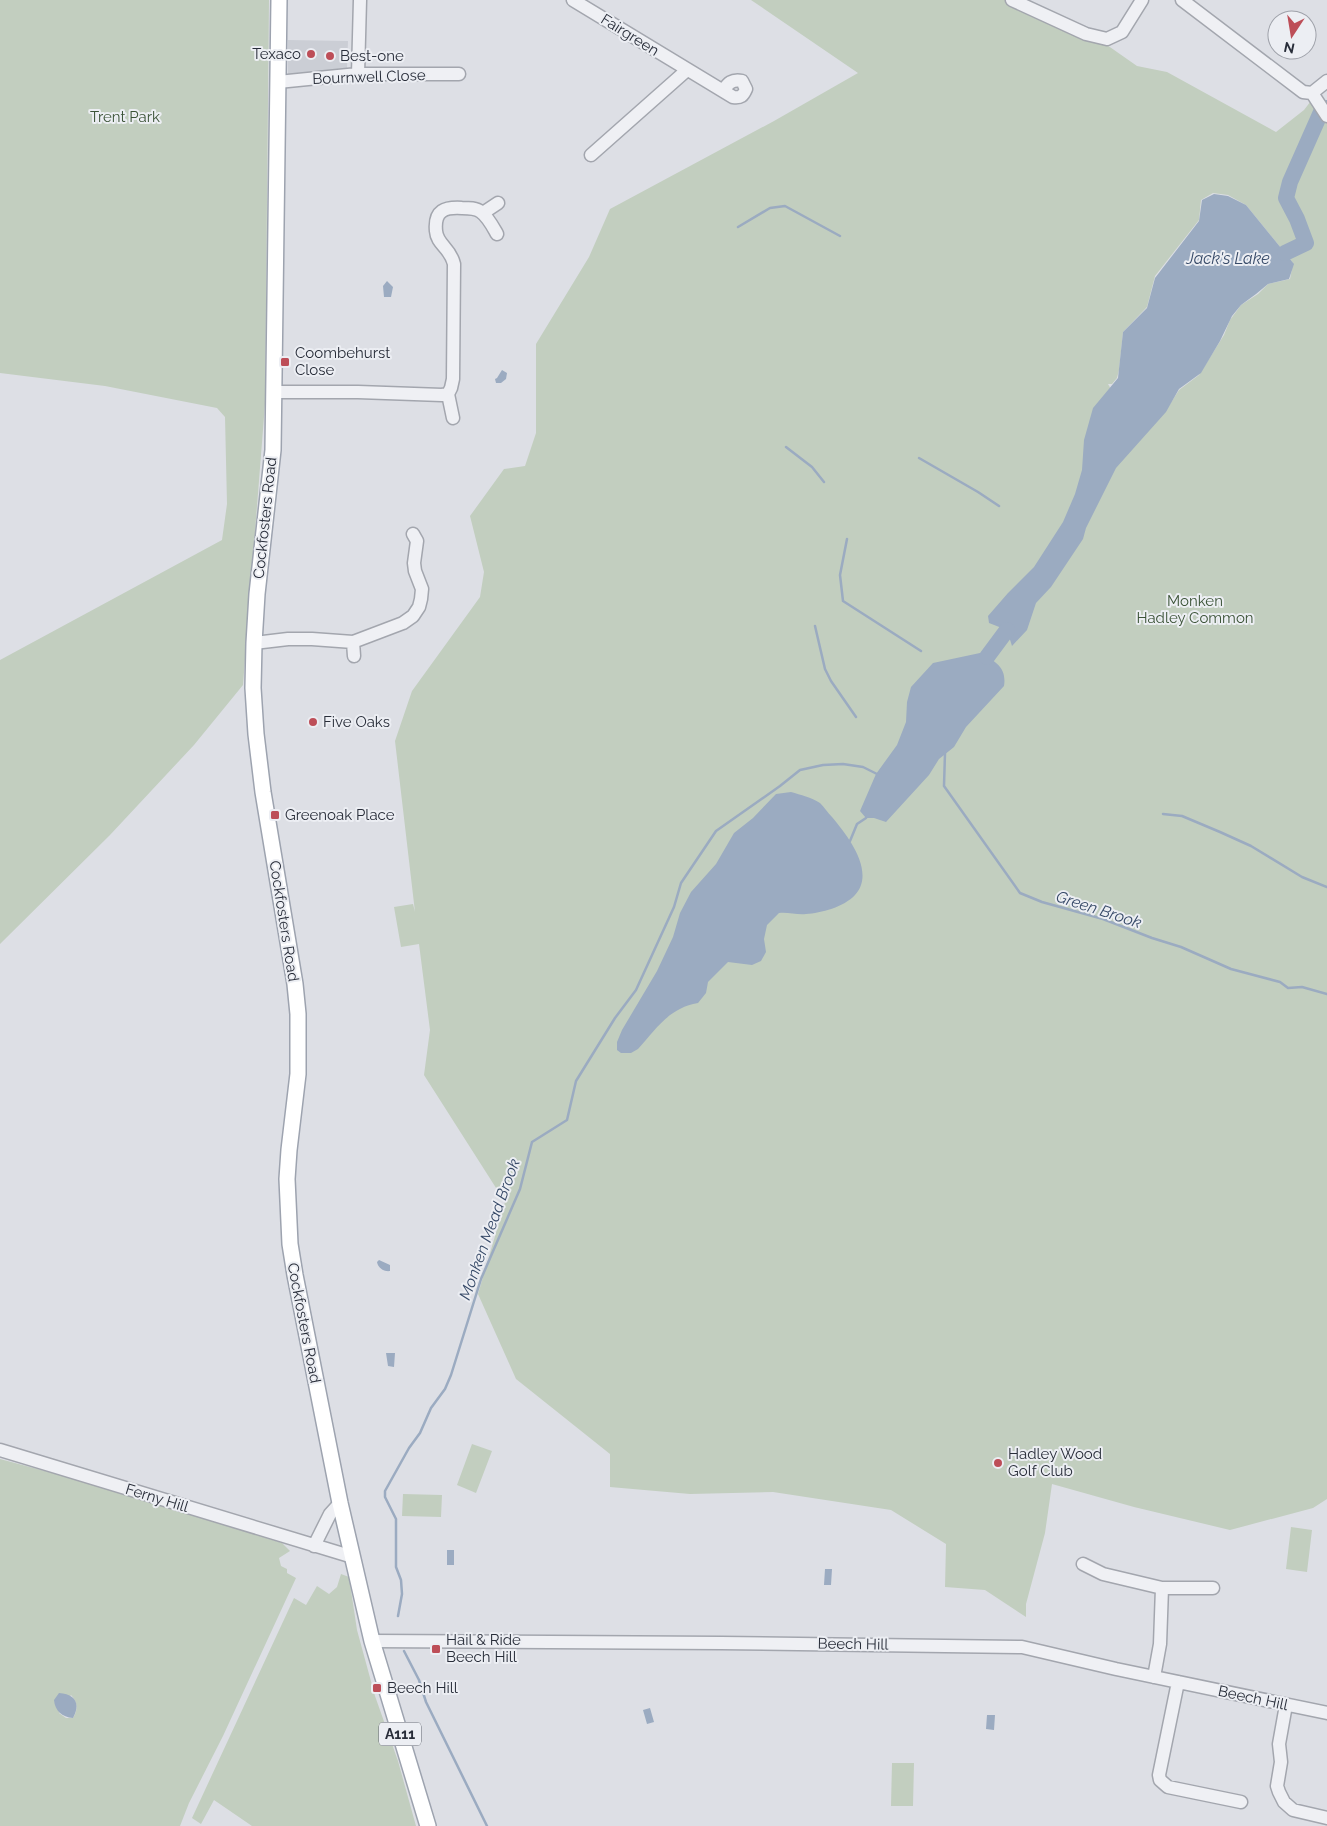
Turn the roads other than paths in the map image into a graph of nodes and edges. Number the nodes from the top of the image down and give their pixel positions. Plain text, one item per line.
1 (279, 0) edge
2 (360, 0) edge
3 (573, 0) edge
4 (1012, 0) edge
5 (1142, 0) edge
6 (1182, 0) edge
7 (687, 70) junction
8 (358, 74) junction
9 (459, 74) dead end
10 (1327, 81) edge
11 (278, 82) junction
12 (723, 91) dead end
13 (1308, 92) junction
14 (1324, 112) edge
15 (591, 155) dead end
16 (498, 203) dead end
17 (483, 213) junction
18 (497, 234) dead end
19 (274, 392) junction
20 (448, 394) junction
21 (453, 418) dead end
22 (413, 534) dead end
23 (353, 642) junction
24 (254, 643) junction
25 (354, 656) dead end
26 (0, 1450) edge
27 (340, 1503) junction
28 (314, 1546) junction
29 (353, 1556) junction
30 (1083, 1564) dead end
31 (1162, 1588) junction
32 (1213, 1588) dead end
33 (372, 1641) junction
34 (1154, 1677) junction
35 (1178, 1682) junction
36 (1286, 1705) junction
37 (1327, 1713) edge
38 (1241, 1802) dead end
39 (1327, 1818) edge
40 (428, 1826) edge

1 - 11 main road, Cockfosters Road / A111
2 - 8 street
3 - 7 street, Fairgreen
4 - 5 street
6 - 13 street
7 - 12 street, Fairgreen
7 - 15 street
8 - 9 street, Bournwell Close
8 - 11 street, Bournwell Close
10 - 13 street
11 - 19 main road, Cockfosters Road / A111
13 - 14 street
16 - 17 street
17 - 18 street
17 - 20 street
19 - 20 street
19 - 24 main road, Cockfosters Road / A111
20 - 21 street
22 - 23 street
23 - 24 street
23 - 25 street
24 - 27 main road, Cockfosters Road / A111
26 - 28 street, Ferny Hill
27 - 28 street
27 - 29 main road, Cockfosters Road / A111
28 - 29 street, Ferny Hill
29 - 33 main road, Cockfosters Road / A111
30 - 31 street
31 - 32 street
31 - 34 street
33 - 34 street, Beech Hill
33 - 40 main road, Cockfosters Road / A111
34 - 35 street, Beech Hill
35 - 36 street, Beech Hill
35 - 38 street
36 - 37 street, Beech Hill
36 - 39 street

